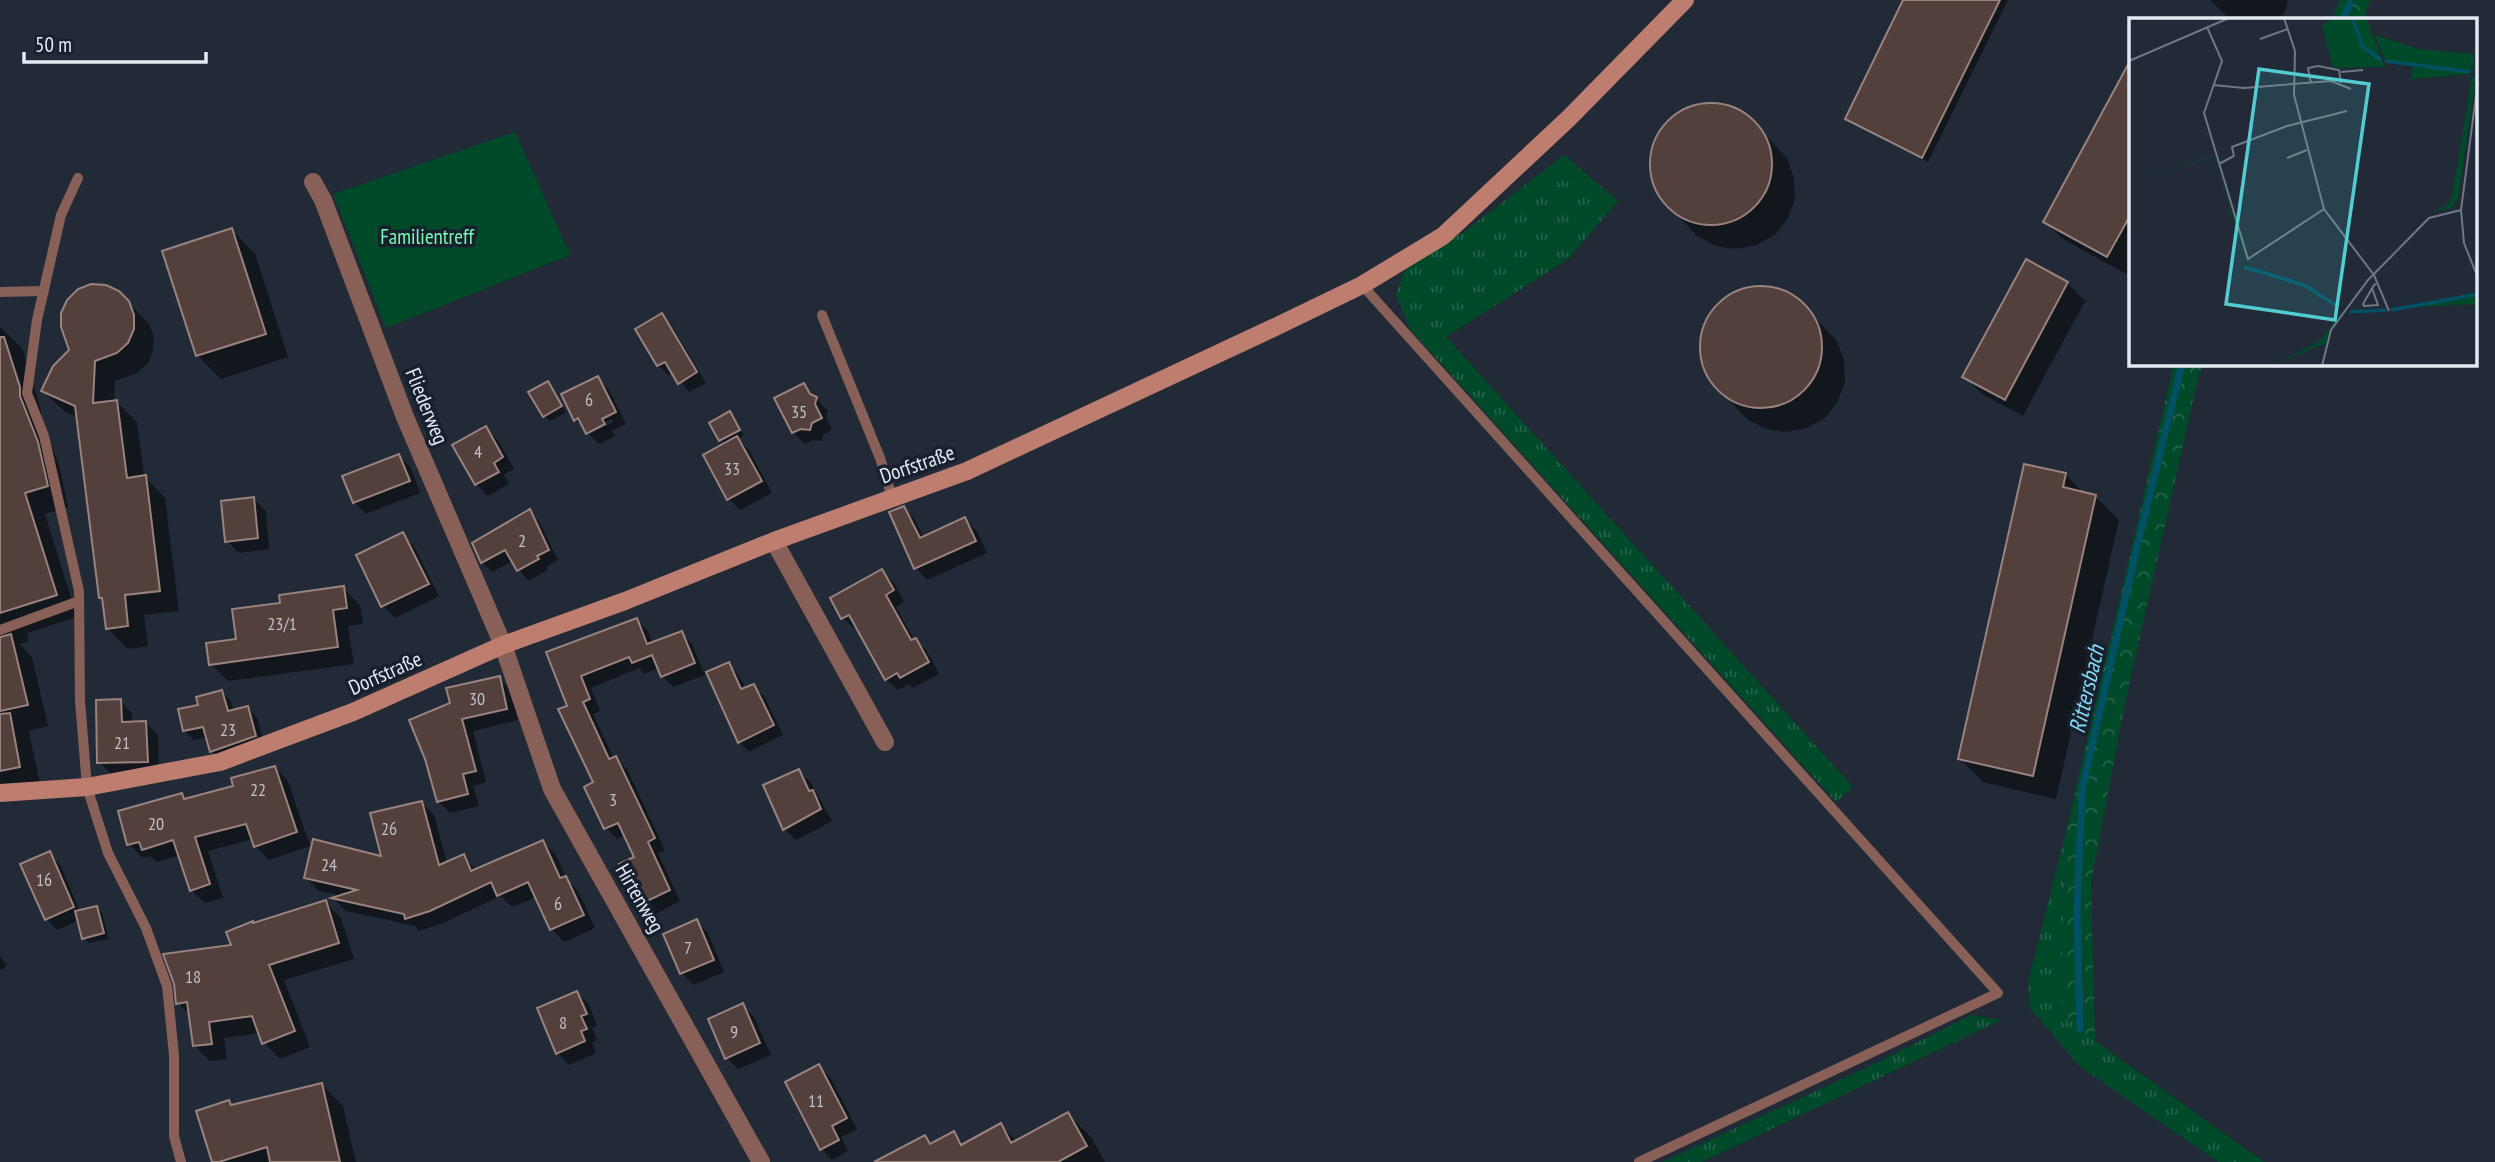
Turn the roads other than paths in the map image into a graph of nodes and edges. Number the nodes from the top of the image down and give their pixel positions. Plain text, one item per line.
1 (1685, 0) edge
2 (78, 178) dead end
3 (313, 182) dead end
4 (1362, 285) junction
5 (44, 291) junction
6 (0, 292) edge
7 (822, 316) dead end
8 (892, 497) junction
9 (774, 541) junction
10 (79, 601) junction
11 (0, 630) edge
12 (503, 645) junction
13 (885, 742) dead end
14 (87, 787) junction
15 (0, 793) edge
16 (181, 1162) edge
17 (761, 1162) edge
18 (1639, 1162) edge

1 - 4 street, Dorfstraße
2 - 5 lane
3 - 12 street, Fliederweg
4 - 8 street, Dorfstraße
4 - 18 lane
5 - 6 lane
5 - 10 lane
7 - 8 lane
8 - 9 street, Dorfstraße
9 - 12 street, Dorfstraße
9 - 13 street
10 - 11 lane
10 - 14 lane
12 - 14 street, Dorfstraße
12 - 17 street, Hirtenweg
14 - 15 street, Dorfstraße
14 - 16 lane

